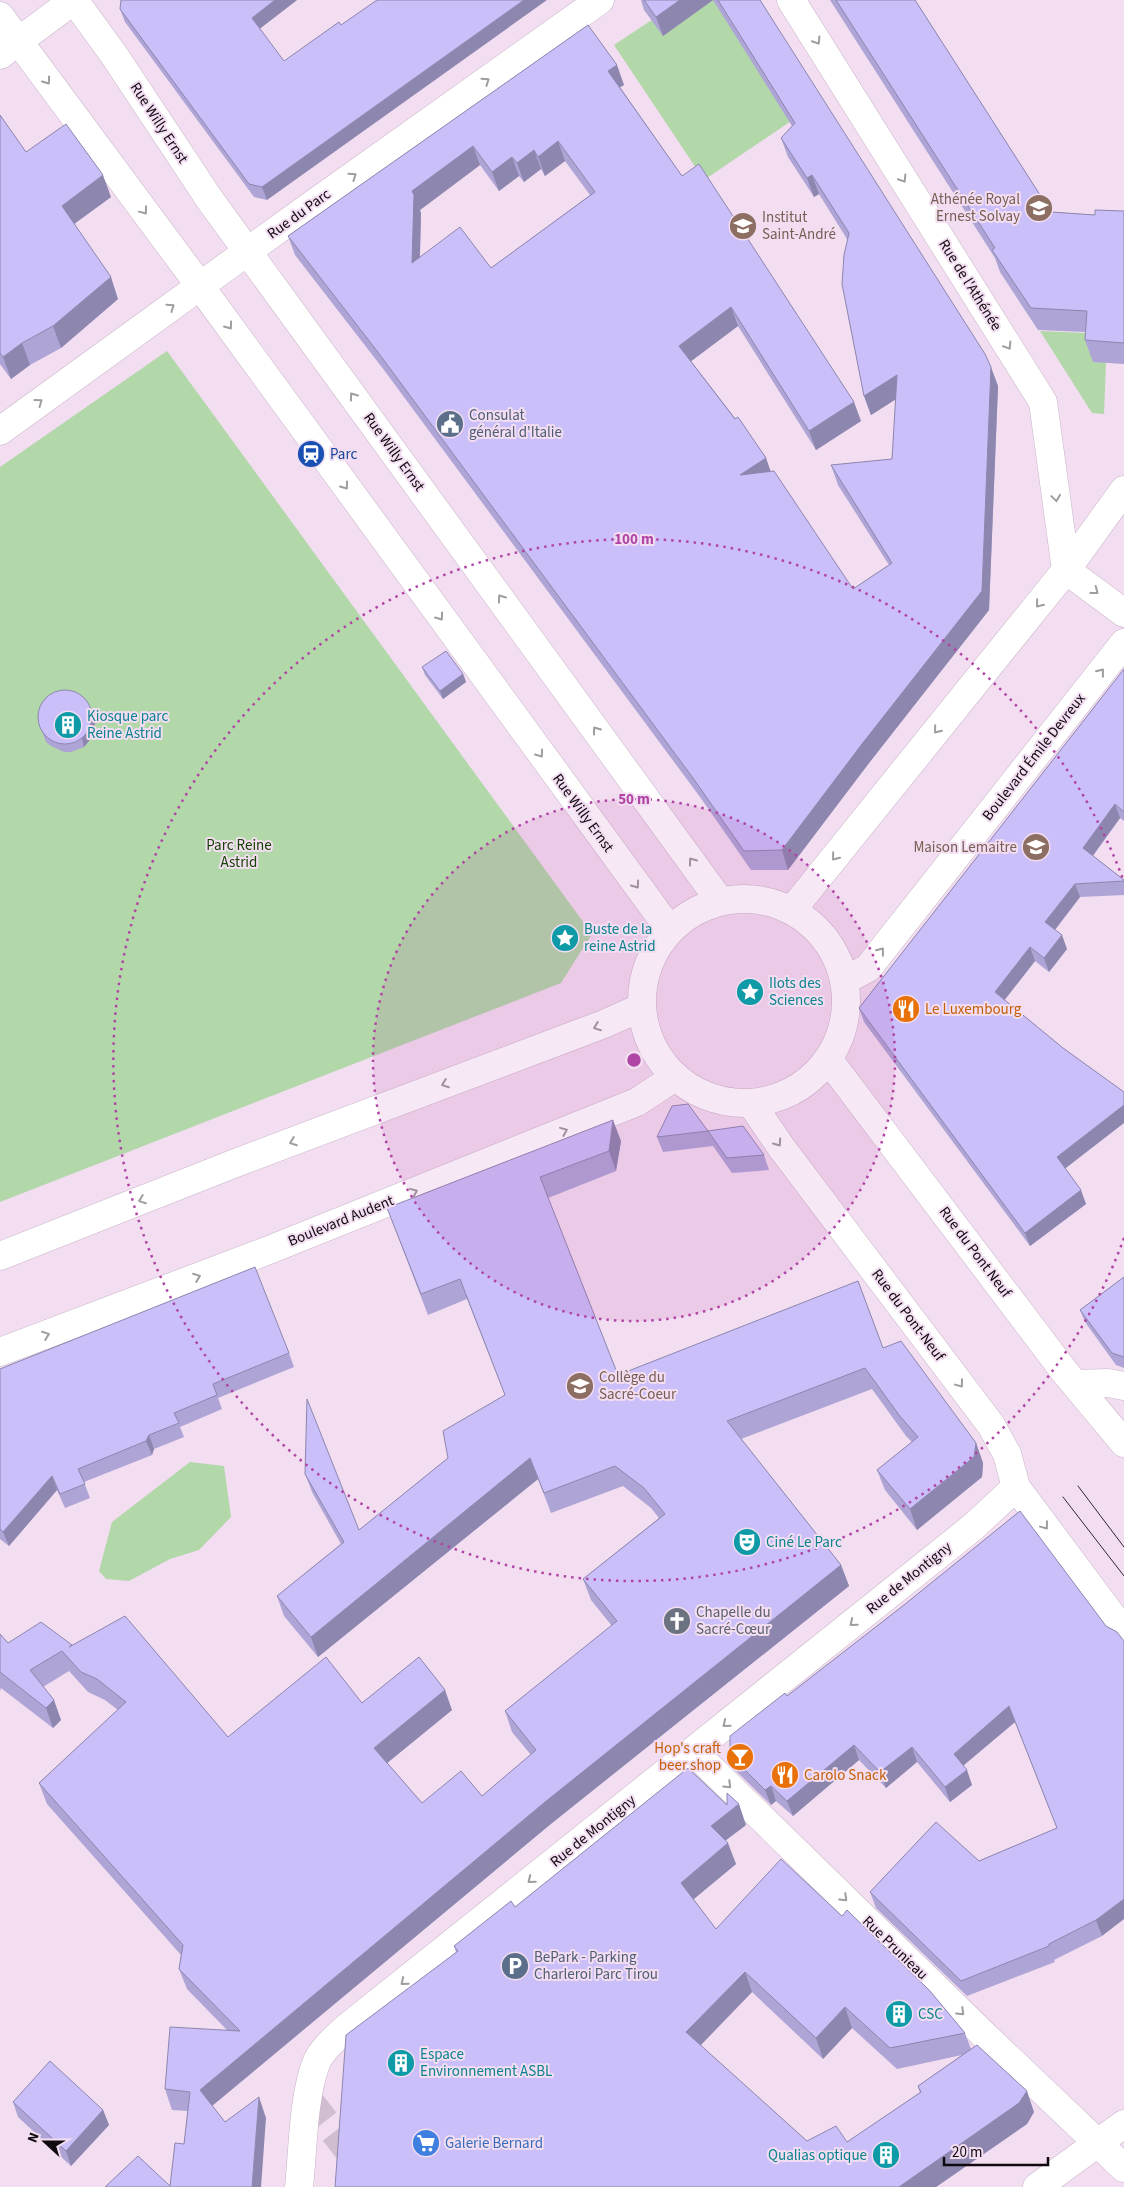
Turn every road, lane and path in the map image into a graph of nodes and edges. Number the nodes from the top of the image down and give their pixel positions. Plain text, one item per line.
1 (74, 0) edge
2 (600, 0) edge
3 (791, 0) edge
4 (0, 16) edge
5 (9, 48) edge
6 (247, 252) junction
7 (200, 286) junction
8 (0, 431) edge
9 (1119, 509) edge
10 (1066, 570) junction
11 (1124, 613) edge
12 (1124, 643) edge
13 (720, 901) junction
14 (792, 910) junction
15 (670, 930) junction
16 (844, 981) junction
17 (642, 1007) junction
18 (828, 1059) junction
19 (675, 1077) junction
20 (751, 1103) junction
21 (0, 1256) edge
22 (0, 1352) edge
23 (1076, 1384) junction
24 (1124, 1386) edge
25 (1124, 1443) edge
26 (1016, 1487) junction
27 (1124, 1632) edge
28 (693, 1751) junction
29 (1124, 2124) edge
30 (1098, 2143) junction
31 (1124, 2168) edge
32 (298, 2187) edge
33 (1037, 2187) edge

1 - 5 street
1 - 6 street, Rue Willy Ernst
6 -> 2 street, Rue du Parc
3 -> 10 street, Rue de l'Athénée
4 - 5 street, Rue Willy Ernst
5 -> 7 street, Rue Willy Ernst
6 - 7 street, Rue du Parc
13 -> 6 street, Rue Willy Ernst
8 -> 7 street, Rue du Parc
7 -> 15 street, Rue Willy Ernst
9 - 10 street
10 -> 11 street
10 -> 14 street
16 -> 12 street, Boulevard Émile Devreux
13 - 14 street
13 - 15 street
14 - 16 street
15 - 17 street
16 - 18 street
17 - 19 street
17 -> 21 street
18 - 20 street
18 - 23 street, Rue du Pont Neuf
19 - 20 street
22 -> 19 street, Boulevard Audent
20 -> 26 street, Rue du Pont-Neuf
23 - 24 street
23 - 25 street, Rue du Pont Neuf
26 -> 27 street
26 -> 28 street, Rue de Montigny
28 -> 30 street, Rue Prunieau
28 -> 32 street, Rue de Montigny
29 - 30 street
30 - 31 street, Rue Prunieau
30 - 33 street

